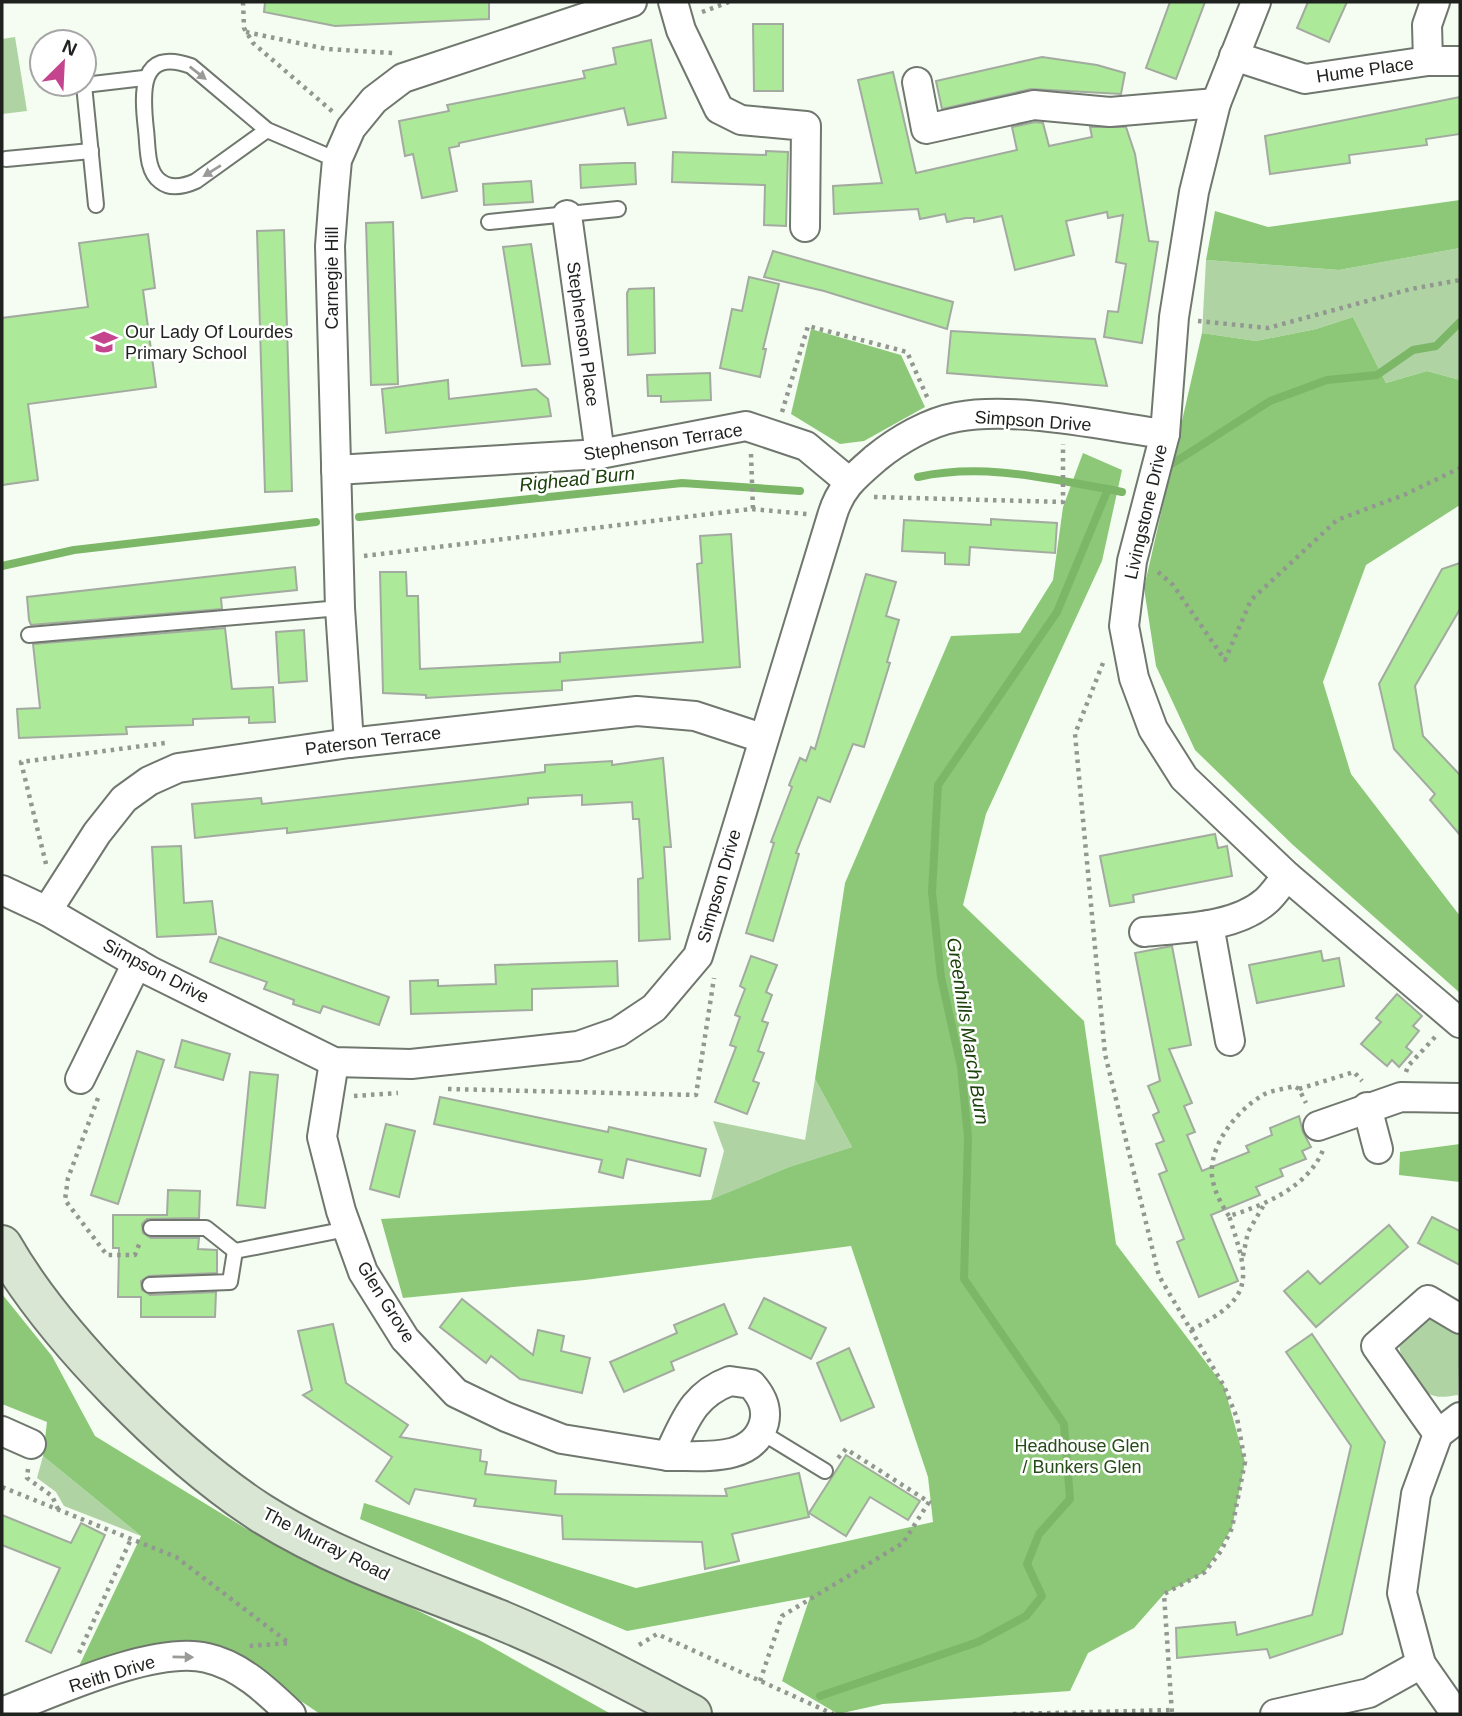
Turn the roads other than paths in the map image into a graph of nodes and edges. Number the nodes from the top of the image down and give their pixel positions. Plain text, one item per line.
1 (632, 2) edge
2 (673, 2) edge
3 (1256, 2) edge
4 (1435, 2) edge
5 (1234, 55) junction
6 (1428, 61) junction
7 (1459, 61) edge
8 (144, 78) junction
9 (916, 82) dead end
10 (1216, 103) junction
11 (267, 131) junction
12 (90, 151) junction
13 (6, 159) dead end
14 (337, 160) junction
15 (96, 205) dead end
16 (618, 209) dead end
17 (567, 215) junction
18 (489, 222) dead end
19 (804, 227) dead end
20 (1165, 434) junction
21 (600, 454) junction
22 (336, 470) junction
23 (839, 498) junction
24 (340, 608) junction
25 (29, 635) dead end
26 (762, 738) junction
27 (349, 743) junction
28 (1287, 876) junction
29 (2, 890) edge
30 (47, 911) junction
31 (1209, 925) junction
32 (1144, 932) dead end
33 (137, 963) junction
34 (1460, 1023) edge
35 (1230, 1041) dead end
36 (334, 1062) junction
37 (89, 1088) road end
38 (1460, 1098) edge
39 (1374, 1104) junction
40 (1318, 1126) road end
41 (1378, 1149) dead end
42 (151, 1228) road end
43 (347, 1229) junction
44 (2, 1245) edge
45 (235, 1251) junction
46 (150, 1285) dead end
47 (1460, 1319) edge
48 (1460, 1417) edge
49 (2, 1431) edge
50 (761, 1432) junction
51 (1438, 1434) junction
52 (31, 1444) road end
53 (668, 1456) junction
54 (825, 1471) road end
55 (1421, 1664) junction
56 (2, 1712) edge
57 (291, 1714) edge
58 (692, 1714) edge
59 (1275, 1714) edge
60 (1456, 1714) edge

1 - 14 street, Carnegie Hill
2 - 19 street
3 - 5 street, Livingstone Drive
4 - 6 street
5 - 6 street, Hume Place
5 - 10 street, Livingstone Drive
6 - 7 street, Hume Place
8 -> 11 lane
11 -> 8 lane
8 - 12 lane
9 - 10 street
10 - 20 street, Livingstone Drive
11 - 14 lane
12 - 13 lane
12 - 15 lane
14 - 22 street, Carnegie Hill
16 - 17 lane
17 - 18 lane
17 - 21 street, Stephenson Place
20 - 23 street, Simpson Drive
20 - 28 street, Livingstone Drive
21 - 22 street, Stephenson Terrace
21 - 23 street, Stephenson Terrace
22 - 24 street, Carnegie Hill
23 - 26 street, Simpson Drive
24 - 25 lane
24 - 27 street, Carnegie Hill
26 - 27 street, Paterson Terrace
26 - 36 street, Simpson Drive
27 - 30 street, Paterson Terrace
28 - 31 street
28 - 34 street, Livingstone Drive
29 - 30 street, Simpson Drive
30 - 33 street, Simpson Drive
31 - 32 street
31 - 35 street
33 - 36 street, Simpson Drive
33 - 37 street
36 - 43 street, Glen Grove
38 - 39 street
39 - 40 street
39 - 41 street
42 - 45 lane
43 - 45 lane
43 - 53 street, Glen Grove
44 - 58 street, The Murray Road
45 - 46 lane
47 - 51 street
48 - 51 street
49 - 52 street
50 - 53 street, Glen Grove
50 - 53 street
50 - 54 lane
51 - 55 street
55 - 59 street
55 - 60 street
56 -> 57 street, Reith Drive

